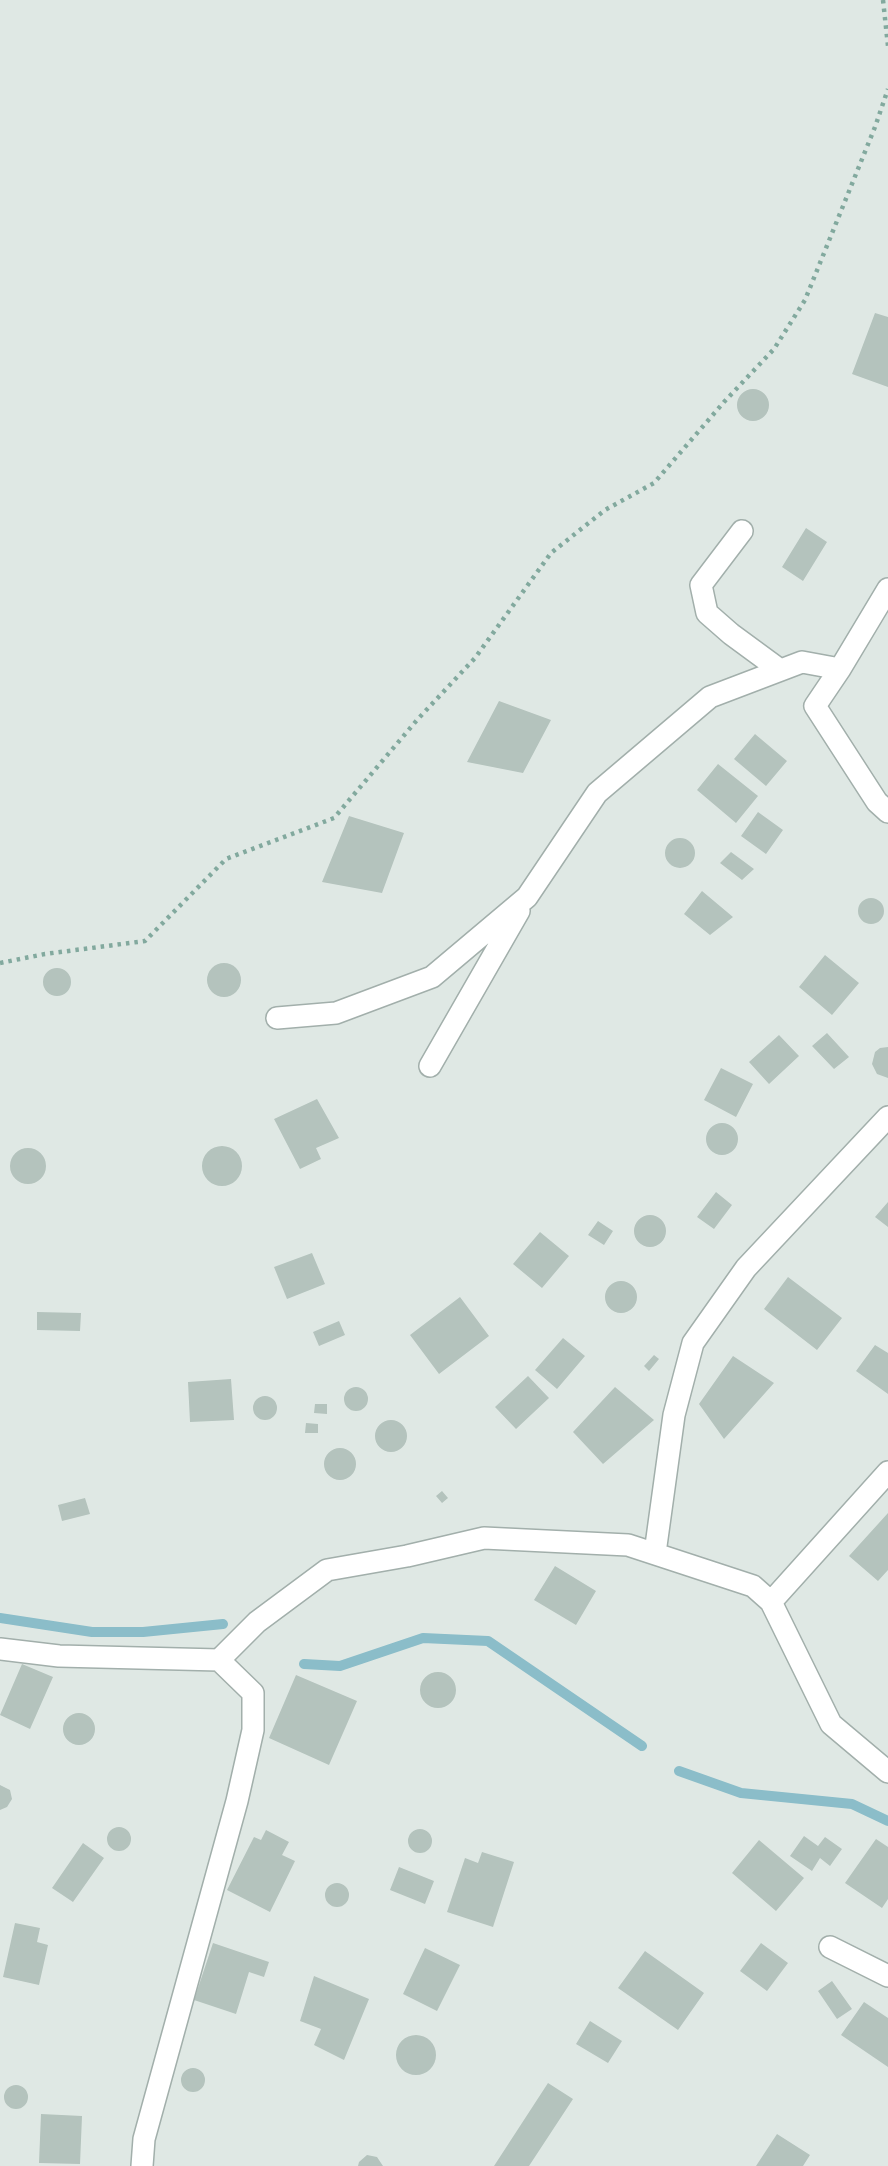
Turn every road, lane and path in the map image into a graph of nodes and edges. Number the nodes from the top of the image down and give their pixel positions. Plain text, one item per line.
1 (883, 0) edge
2 (888, 46) edge
3 (888, 89) edge
4 (742, 531) dead end
5 (888, 589) edge
6 (840, 669) junction
7 (780, 670) junction
8 (888, 812) edge
9 (527, 897) junction
10 (0, 963) edge
11 (277, 1018) dead end
12 (430, 1066) dead end
13 (888, 1117) edge
14 (888, 1472) edge
15 (655, 1553) junction
16 (771, 1602) junction
17 (0, 1649) edge
18 (219, 1660) junction
19 (888, 1772) edge
20 (830, 1947) dead end
21 (888, 1976) edge
22 (142, 2166) edge

1 - 2 path
3 - 10 path
4 - 7 street
5 - 6 street
6 - 7 street
6 - 8 street
7 - 9 street
9 - 11 street
9 - 12 street
13 - 15 street
14 - 16 street
15 - 16 street
15 - 18 street
16 - 19 street
17 - 18 street
18 - 22 street
20 - 21 street

